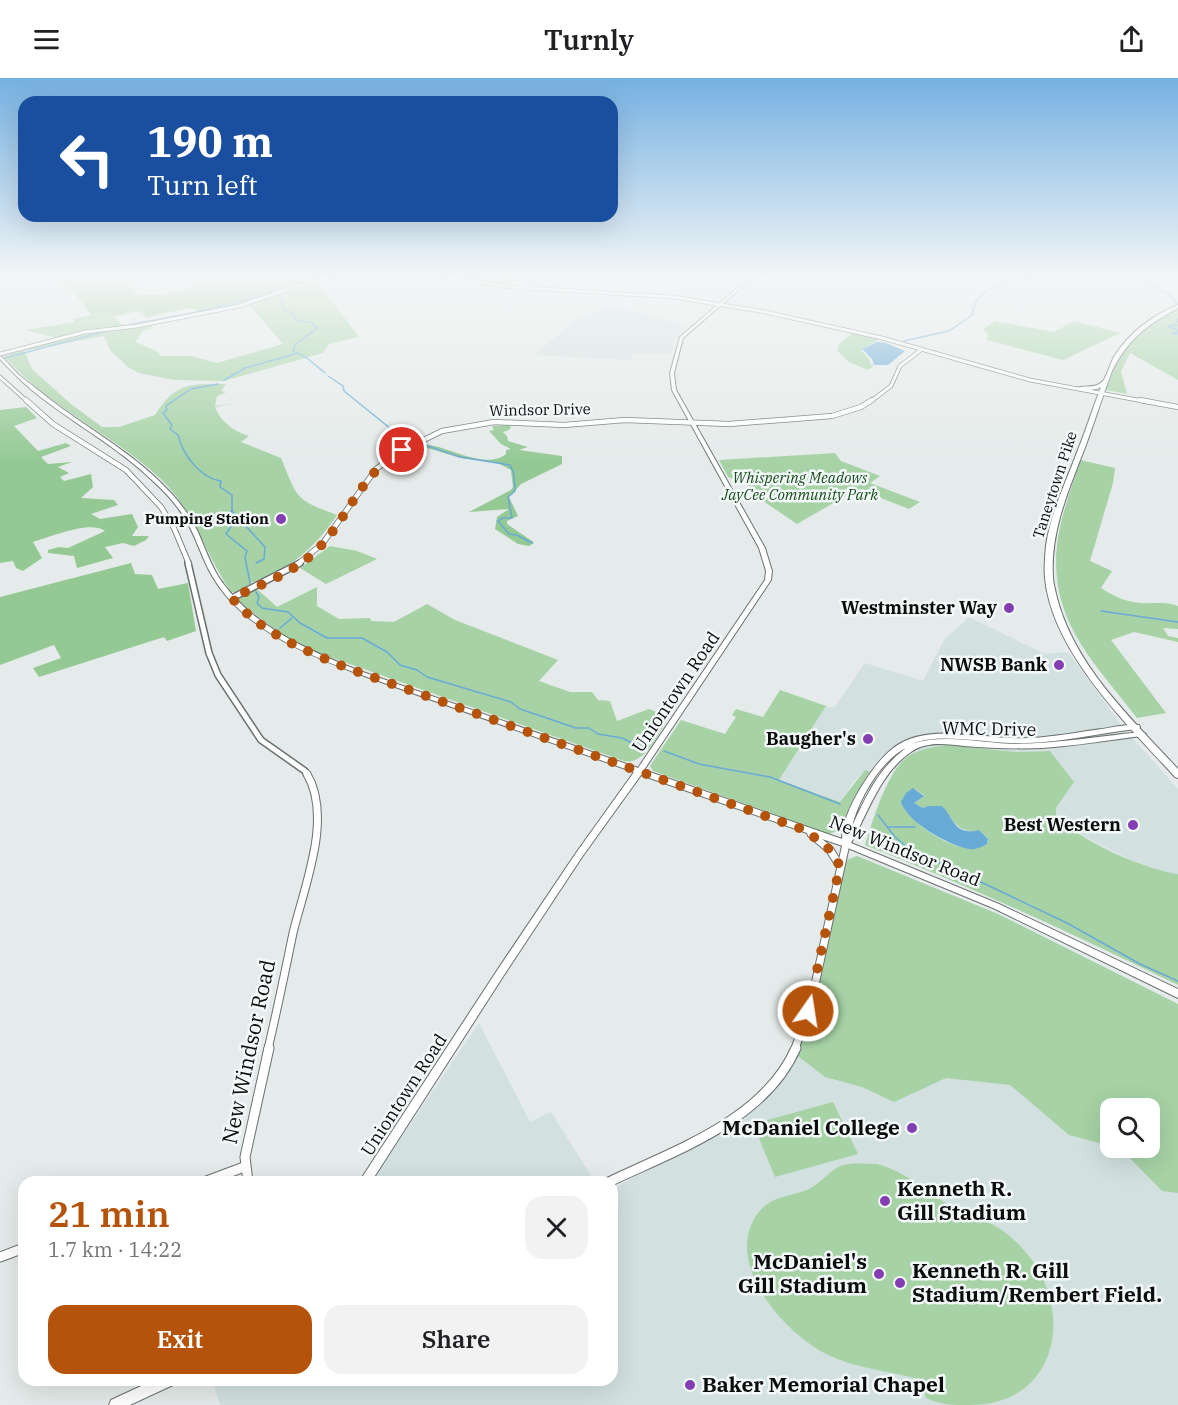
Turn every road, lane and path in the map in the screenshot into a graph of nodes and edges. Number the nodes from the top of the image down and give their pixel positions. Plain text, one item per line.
1 (59, 338) edge
2 (682, 338) edge
3 (881, 338) edge
4 (1129, 338) edge
5 (922, 349) junction
6 (0, 355) edge
7 (0, 377) edge
8 (1104, 382) junction
9 (1080, 389) junction
10 (1101, 392) junction
11 (1096, 404) junction
12 (1178, 406) edge
13 (693, 424) junction
14 (232, 598) junction
15 (1139, 731) junction
16 (639, 772) junction
17 (1178, 775) edge
18 (805, 830) junction
19 (846, 844) junction
20 (840, 866) junction
21 (1178, 994) edge
22 (244, 1167) junction
23 (220, 1176) edge
24 (246, 1176) edge
25 (369, 1176) edge
26 (618, 1178) edge
27 (18, 1250) edge
28 (0, 1257) edge
29 (156, 1386) edge
30 (116, 1405) edge

1 - 6 street
2 - 13 main road, Uniontown Road
3 - 5 street
4 - 8 highway, Taneytown Pike
5 - 9 street
5 - 13 street, Windsor Drive
6 - 14 main road, New Windsor Road
7 - 22 street, New Windsor Road
8 - 9 highway
8 - 10 highway, Taneytown Pike
9 - 10 street
9 - 11 highway
10 - 11 highway, Taneytown Pike
10 - 12 street
11 - 15 highway, Taneytown Pike
13 - 14 street, Windsor Drive
13 - 16 main road, Uniontown Road
14 - 16 main road, New Windsor Road
15 - 17 highway, Taneytown Pike
15 - 19 main road, WMC Drive
16 - 18 main road, New Windsor Road
16 - 25 main road, Uniontown Road
18 - 19 main road, New Windsor Road
18 - 20 main road
19 - 20 street
19 - 21 main road, New Windsor Road
20 - 26 street
22 - 23 street
22 - 24 street, New Windsor Road
27 - 28 street
29 - 30 main road

